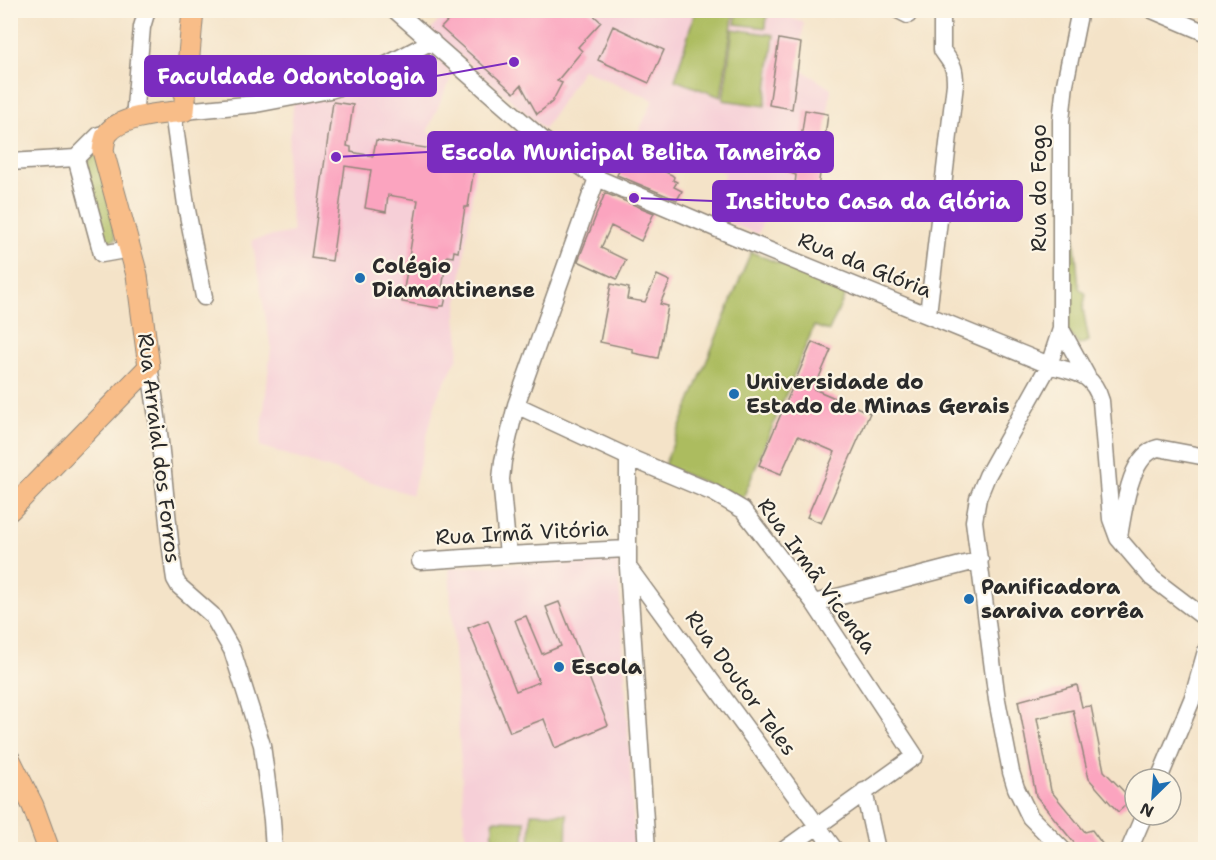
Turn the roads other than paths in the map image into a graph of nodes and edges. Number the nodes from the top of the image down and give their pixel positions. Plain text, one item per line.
1 (147, 10) edge
2 (193, 10) edge
3 (395, 10) edge
4 (942, 10) edge
5 (1080, 10) edge
6 (1152, 10) edge
7 (1206, 33) edge
8 (432, 41) junction
9 (178, 112) junction
10 (134, 118) junction
11 (108, 133) junction
12 (76, 158) junction
13 (10, 162) edge
14 (597, 178) junction
15 (130, 249) junction
16 (204, 297) dead end
17 (928, 314) junction
18 (1061, 329) junction
19 (1049, 365) junction
20 (149, 367) junction
21 (1088, 376) junction
22 (516, 405) junction
23 (628, 457) junction
24 (1206, 457) edge
25 (10, 510) edge
26 (1118, 538) junction
27 (627, 549) junction
28 (508, 555) junction
29 (980, 560) junction
30 (420, 561) dead end
31 (627, 567) junction
32 (813, 603) junction
33 (1206, 619) edge
34 (1206, 651) edge
35 (10, 760) edge
36 (1164, 767) edge
37 (864, 791) junction
38 (1030, 817) junction
39 (817, 826) junction
40 (1139, 827) edge
41 (49, 849) edge
42 (274, 849) edge
43 (647, 849) edge
44 (784, 849) edge
45 (835, 849) edge
46 (877, 849) edge
47 (1045, 849) edge
48 (1063, 849) edge
49 (1129, 849) edge

1 - 10 street
2 - 9 main road
3 - 8 street, Rua da Glória
4 - 17 street
5 - 18 street, Rua do Fogo
6 - 7 street
8 - 9 street
8 - 14 street, Rua da Glória
9 - 10 main road
9 - 16 street
10 - 11 main road
11 - 12 street
11 - 15 main road, Rua Arraial dos Forros
12 - 13 street
12 - 15 street
14 - 17 street, Rua da Glória
14 - 22 street
15 - 20 main road, Rua Arraial dos Forros
17 - 19 street, Rua da Glória
18 - 19 street, Rua do Fogo
18 - 21 street
19 - 21 street, Rua da Glória
19 - 29 street, Rua do Fogo
20 - 25 main road
20 - 42 street, Rua Arraial dos Forros
21 - 26 street
22 - 23 street, Rua Irmã Vicenda
22 - 28 street
23 - 27 street
23 - 32 street, Rua Irmã Vicenda
24 - 26 street
26 - 33 street
27 - 28 street, Rua Irmã Vitória
27 - 31 street
28 - 30 street, Rua Irmã Vitória
29 - 32 street
29 - 38 street, Rua do Fogo
31 - 39 street, Rua Doutor Teles
31 - 43 street
32 - 37 street, Rua Irmã Vicenda
34 - 36 street
35 - 41 main road
37 - 39 street
37 - 46 street
38 - 47 street, Rua do Fogo
38 - 48 street
39 - 44 street
39 - 45 street, Rua Doutor Teles
40 - 49 street

